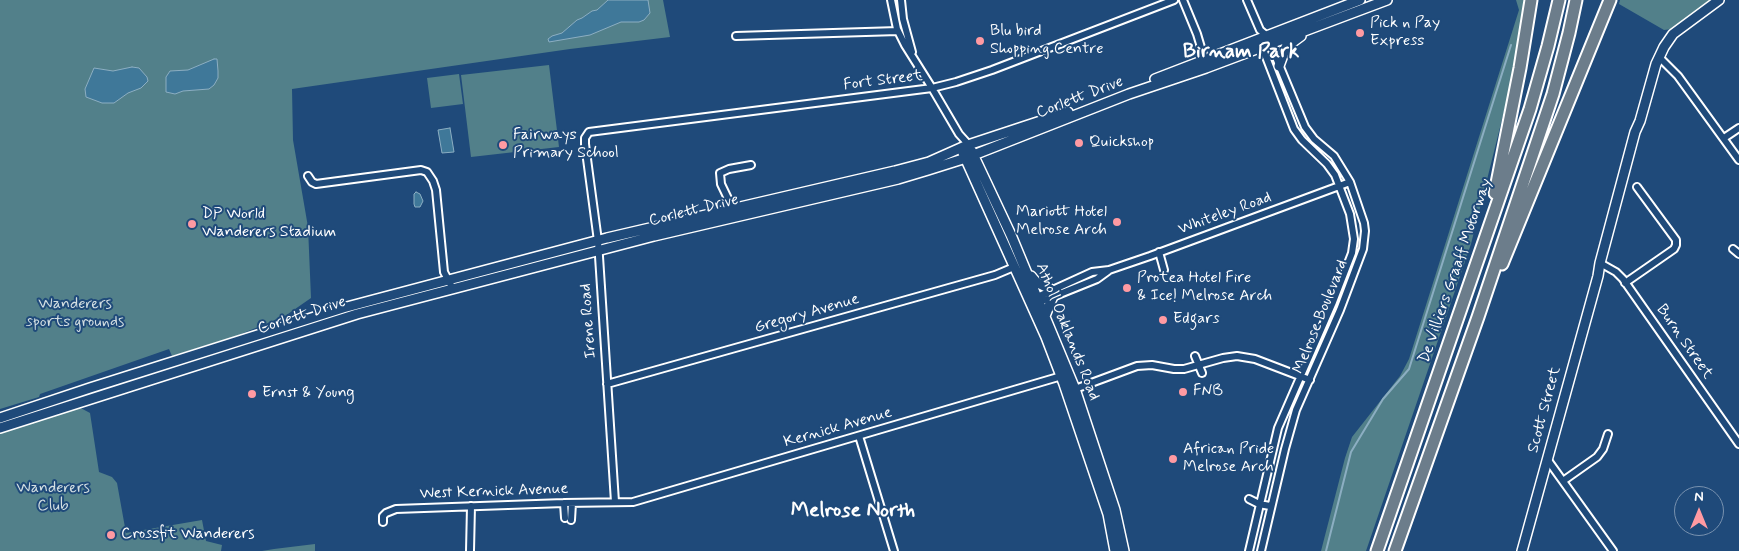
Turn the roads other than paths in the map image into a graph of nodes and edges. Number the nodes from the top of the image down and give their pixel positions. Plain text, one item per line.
1 (891, 0) edge
2 (901, 0) edge
3 (1174, 0) edge
4 (1183, 0) edge
5 (1247, 0) edge
6 (1360, 0) edge
7 (1387, 0) edge
8 (1531, 0) edge
9 (1559, 0) edge
10 (1576, 0) edge
11 (1610, 0) edge
12 (1719, 0) edge
13 (1314, 28) junction
14 (898, 31) junction
15 (736, 36) dead end
16 (1264, 39) junction
17 (1659, 57) junction
18 (914, 58) junction
19 (1205, 61) junction
20 (1279, 66) junction
21 (932, 88) junction
22 (1739, 128) edge
23 (585, 138) joint
24 (1724, 138) junction
25 (965, 146) junction
26 (970, 156) junction
27 (1739, 160) edge
28 (751, 165) dead end
29 (308, 176) dead end
30 (1350, 182) junction
31 (1339, 185) junction
32 (1638, 187) dead end
33 (1496, 205) junction
34 (732, 209) junction
35 (1003, 214) junction
36 (1000, 234) junction
37 (598, 241) junction
38 (1733, 249) dead end
39 (598, 251) junction
40 (1159, 252) junction
41 (1739, 254) edge
42 (1602, 264) junction
43 (1014, 267) junction
44 (1026, 269) junction
45 (1164, 270) dead end
46 (1625, 283) junction
47 (451, 284) junction
48 (1052, 293) junction
49 (1034, 301) junction
50 (1044, 316) junction
51 (1478, 317) junction
52 (1195, 356) dead end
53 (1199, 365) junction
54 (1202, 374) dead end
55 (1065, 375) junction
56 (1300, 376) junction
57 (1310, 380) junction
58 (606, 384) junction
59 (1075, 389) junction
60 (0, 418) edge
61 (0, 428) edge
62 (1608, 434) dead end
63 (859, 436) junction
64 (1739, 444) edge
65 (1547, 460) junction
66 (1563, 481) junction
67 (1249, 498) dead end
68 (615, 502) junction
69 (564, 503) junction
70 (572, 503) junction
71 (1259, 504) junction
72 (471, 506) junction
73 (1270, 506) junction
74 (383, 522) dead end
75 (470, 551) edge
76 (894, 551) edge
77 (1115, 551) edge
78 (1125, 551) edge
79 (1248, 551) edge
80 (1261, 551) edge
81 (1376, 551) edge
82 (1395, 551) edge
83 (1522, 551) edge
84 (1613, 551) edge

1 - 14 street, Atholl Oaklands Road
2 - 18 street, Atholl Oaklands Road
3 - 21 street, Fort Street
4 - 19 street
5 - 16 street
6 - 16 main road, Corlett Drive
7 - 13 main road, Corlett Drive
8 - 33 highway
9 - 33 highway, De Villiers Graaff Motorway
10 - 51 highway
11 - 51 highway
12 - 17 main road, Scott Street
13 - 16 main road, Corlett Drive
13 - 20 main road
14 - 15 street
14 - 18 street, Atholl Oaklands Road
16 - 19 main road, Corlett Drive
16 - 20 street, Melrose Boulevard
16 - 26 main road, Corlett Drive
16 - 31 street, Melrose Boulevard
17 - 24 street
17 - 42 main road, Scott Street
18 - 21 street, Atholl Oaklands Road
19 - 25 main road, Corlett Drive
20 - 30 street, Melrose Boulevard
21 - 23 street, Fort Street
21 - 25 street, Atholl Oaklands Road
22 - 24 street
23 - 37 street, Irene Road
24 - 27 street
25 - 26 main road, Atholl Oaklands Road
25 - 34 main road, Corlett Drive
26 - 35 main road, Atholl Oaklands Road
26 - 36 main road, Atholl Oaklands Road
26 - 39 main road, Corlett Drive
28 - 34 street
29 - 47 street
30 - 31 street, Whiteley Road
30 - 57 street, Melrose Boulevard
31 - 40 street, Whiteley Road
31 - 56 street, Melrose Boulevard
32 - 46 street
33 - 81 highway, De Villiers Graaff Motorway
34 - 37 main road, Corlett Drive
35 - 36 main road
35 - 44 main road, Atholl Oaklands Road
36 - 43 main road, Atholl Oaklands Road
37 - 39 street, Irene Road
37 - 47 main road, Corlett Drive
38 - 41 street
39 - 47 main road, Corlett Drive
39 - 58 street, Irene Road
40 - 45 street
40 - 48 street, Whiteley Road
42 - 46 street, Burn Street
42 - 65 main road, Scott Street
43 - 49 main road, Atholl Oaklands Road
43 - 58 street, Gregory Avenue
44 - 48 main road
44 - 49 main road, Atholl Oaklands Road
46 - 64 street, Burn Street
47 - 60 main road, Corlett Drive
47 - 61 main road, Corlett Drive
48 - 49 street, Whiteley Road
48 - 50 main road
49 - 50 main road, Atholl Oaklands Road
49 - 55 main road, Atholl Oaklands Road
50 - 55 main road, Atholl Oaklands Road
51 - 82 highway
52 - 53 street
53 - 54 street
53 - 56 street
53 - 59 street
55 - 59 main road, Atholl Oaklands Road
55 - 63 street, Kernick Avenue
55 - 77 main road, Atholl Oaklands Road
56 - 57 street
56 - 71 street, Melrose Boulevard
57 - 73 street, Melrose Boulevard
58 - 68 street, Irene Road
59 - 78 main road, Atholl Oaklands Road
62 - 66 street
63 - 68 street, Kernick Avenue
63 - 76 street
65 - 66 street
65 - 83 main road, Scott Street
66 - 84 street
67 - 71 street
68 - 70 street, West Kernick Avenue
69 - 70 street, West Kernick Avenue
69 - 70 street
69 - 72 street, West Kernick Avenue
71 - 73 street
71 - 79 street, Melrose Boulevard
72 - 74 street, West Kernick Avenue
72 - 75 street
73 - 80 street, Melrose Boulevard

